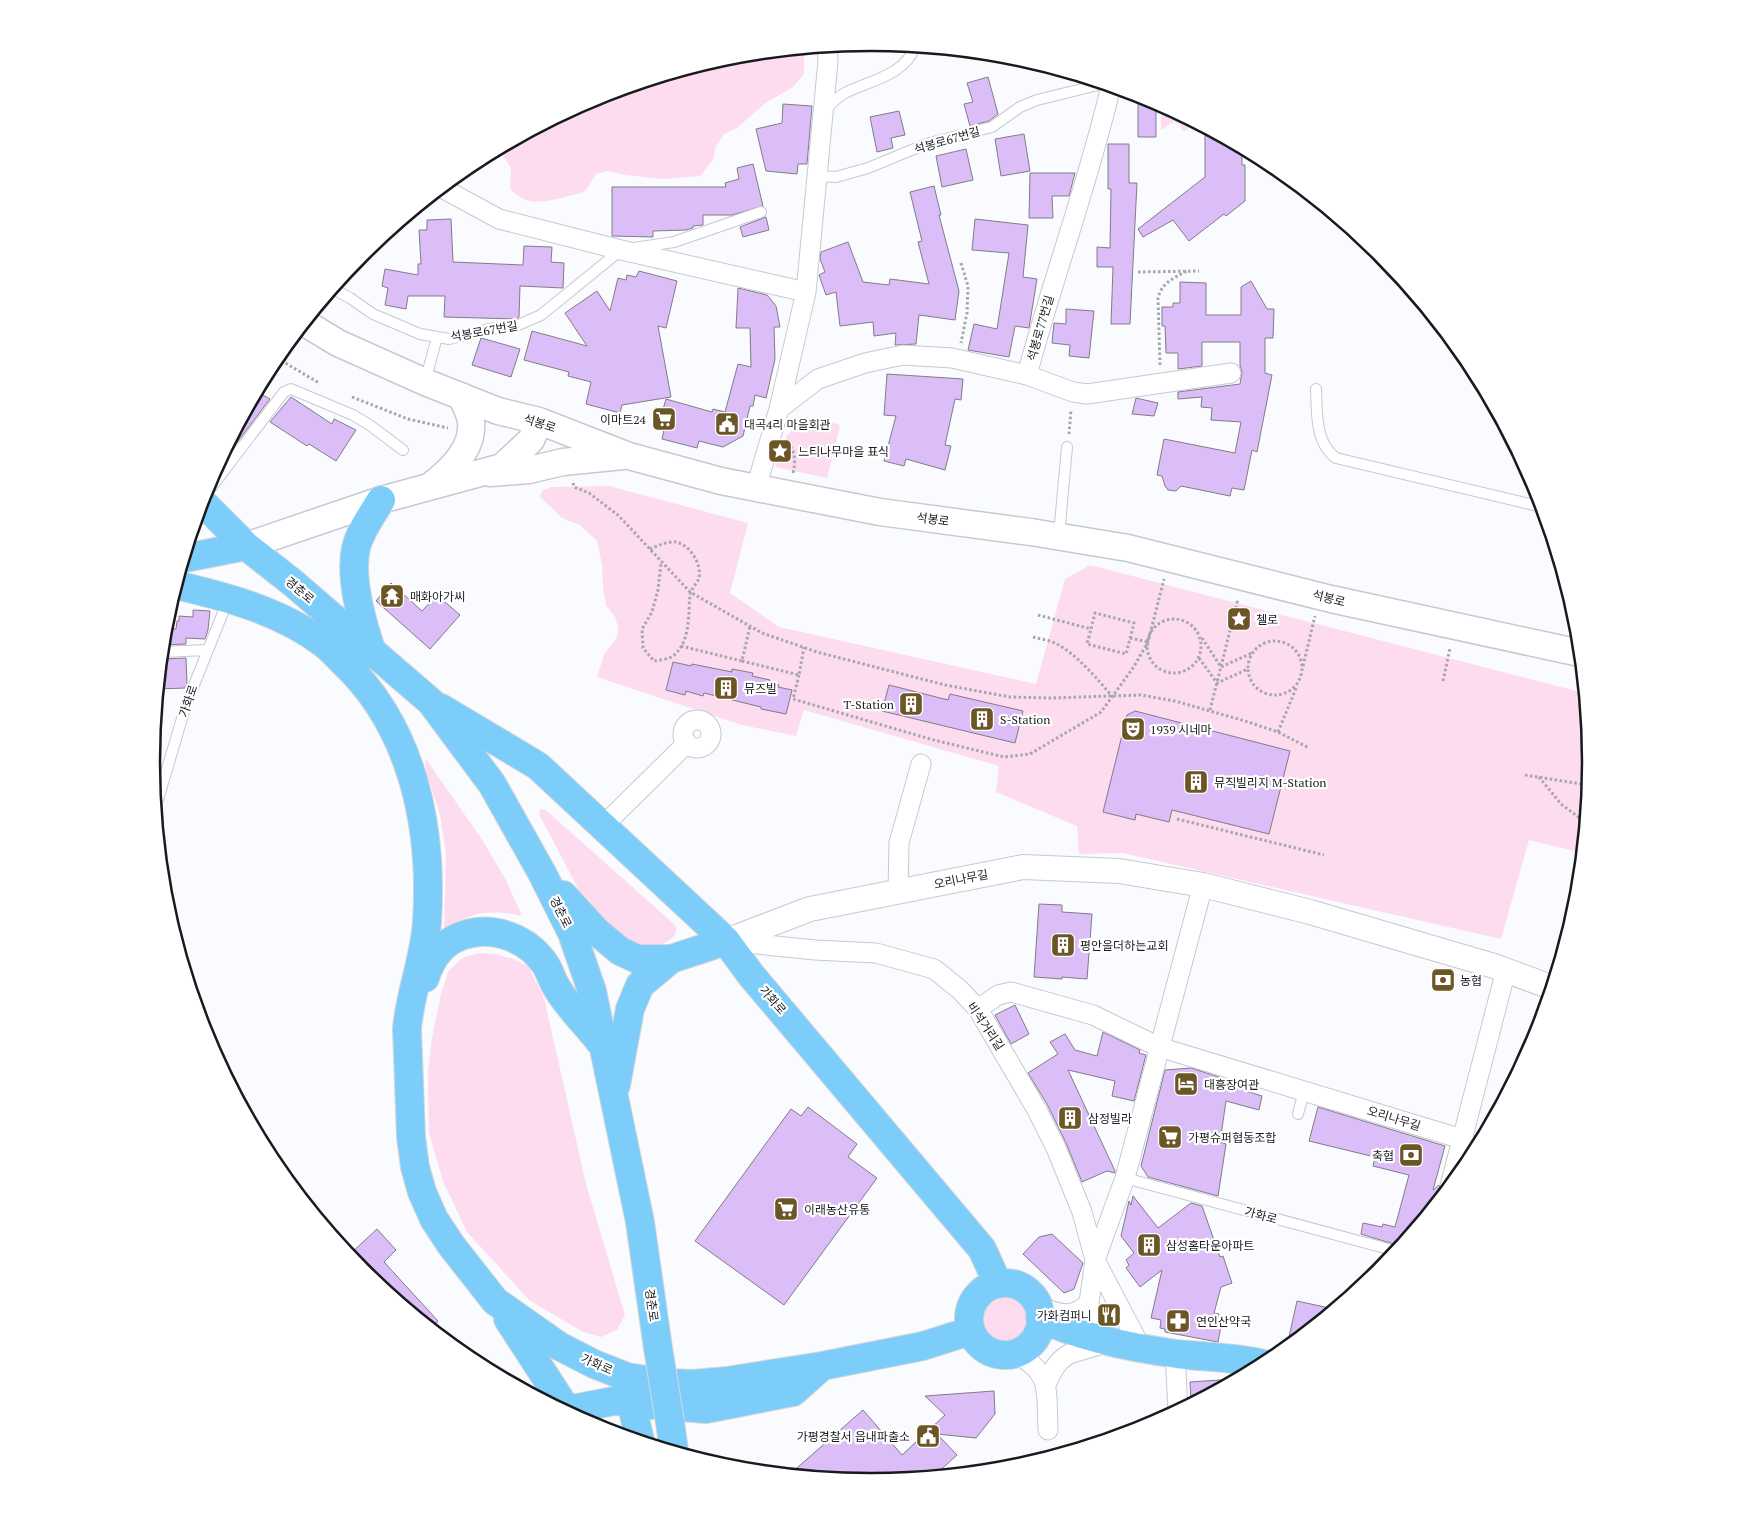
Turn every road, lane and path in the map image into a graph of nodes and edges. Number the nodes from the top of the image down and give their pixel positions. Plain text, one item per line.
1 (827, 53) edge
2 (913, 53) edge
3 (1091, 87) edge
4 (1109, 93) edge
5 (823, 112) junction
6 (817, 176) junction
7 (448, 191) edge
8 (761, 212) dead end
9 (621, 250) junction
10 (961, 263) dead end
11 (1187, 270) junction
12 (1199, 271) dead end
13 (1138, 272) dead end
14 (338, 292) edge
15 (806, 292) junction
16 (310, 326) edge
17 (437, 337) junction
18 (958, 360) junction
19 (283, 362) edge
20 (1231, 373) dead end
21 (1027, 375) junction
22 (425, 382) junction
23 (1161, 383) junction
24 (320, 384) dead end
25 (1316, 389) dead end
26 (1073, 392) junction
27 (346, 394) dead end
28 (461, 396) junction
29 (779, 409) junction
30 (539, 421) junction
31 (772, 432) junction
32 (471, 433) junction
33 (1067, 447) joint
34 (403, 450) dead end
35 (629, 456) junction
36 (564, 462) junction
37 (222, 473) edge
38 (475, 474) junction
39 (429, 487) junction
40 (756, 488) junction
41 (787, 494) junction
42 (381, 500) junction
43 (1533, 505) edge
44 (208, 508) edge
45 (1059, 536) junction
46 (246, 546) junction
47 (650, 549) junction
48 (191, 557) edge
49 (1169, 558) junction
50 (662, 562) junction
51 (1244, 577) junction
52 (182, 587) edge
53 (690, 592) junction
54 (1320, 596) junction
55 (228, 599) junction
56 (1038, 615) dead end
57 (750, 626) junction
58 (1455, 626) junction
59 (1091, 629) junction
60 (1200, 636) junction
61 (1032, 637) dead end
62 (1130, 638) junction
63 (1148, 642) junction
64 (681, 646) junction
65 (804, 647) junction
66 (207, 650) junction
67 (371, 651) junction
68 (1573, 651) edge
69 (169, 652) edge
70 (1252, 652) junction
71 (1199, 658) junction
72 (742, 660) junction
73 (1221, 667) junction
74 (1248, 670) junction
75 (1302, 670) junction
76 (799, 675) junction
77 (1300, 679) junction
78 (1443, 681) dead end
79 (1217, 683) junction
80 (1113, 696) junction
81 (431, 702) junction
82 (1210, 710) junction
83 (1278, 732) junction
84 (399, 738) junction
85 (687, 743) dead end
86 (1309, 748) dead end
87 (921, 764) dead end
88 (1525, 775) dead end
89 (1538, 777) junction
90 (1581, 784) edge
91 (161, 789) edge
92 (1579, 818) edge
93 (1177, 819) dead end
94 (602, 827) junction
95 (1324, 855) dead end
96 (542, 873) junction
97 (1203, 885) junction
98 (898, 892) junction
99 (726, 941) junction
100 (671, 959) junction
101 (1506, 970) junction
102 (1546, 985) edge
103 (978, 1010) junction
104 (604, 1046) junction
105 (1159, 1047) junction
106 (408, 1063) junction
107 (1304, 1091) junction
108 (614, 1095) junction
109 (1298, 1114) dead end
110 (1471, 1141) edge
111 (1125, 1178) junction
112 (1389, 1249) edge
113 (1095, 1260) junction
114 (998, 1284) junction
115 (495, 1301) junction
116 (1089, 1304) junction
117 (1040, 1313) junction
118 (970, 1331) junction
119 (1110, 1342) junction
120 (1141, 1348) junction
121 (1022, 1350) junction
122 (1175, 1354) junction
123 (1251, 1363) edge
124 (822, 1366) junction
125 (1046, 1385) junction
126 (560, 1400) edge
127 (631, 1402) junction
128 (1178, 1403) edge
129 (578, 1409) edge
130 (1048, 1430) dead end
131 (638, 1433) edge
132 (673, 1445) edge

1 - 5 street
2 - 5 lane
3 - 6 lane, 석봉로67번길
4 - 21 street, 석봉로77번길
5 - 6 street
6 - 15 street
7 - 9 street
8 - 9 lane
9 - 15 street
9 - 17 lane, 석봉로67번길
10 - 18 path
11 - 12 path
11 - 13 path
11 - 23 path
14 - 17 lane, 석봉로67번길
15 - 29 street
16 - 22 main road, 석봉로
17 - 22 lane
18 - 21 street, 석봉로77번길
18 - 29 street, 석봉로77번길
19 - 24 path
20 - 23 street
21 - 26 street
22 - 28 main road, 석봉로
23 - 26 street
25 - 43 lane
26 - 33 path
27 - 32 path
28 - 30 main road, 석봉로
28 - 32 main road
29 - 31 street
30 - 35 main road, 석봉로
30 - 38 main road
31 - 40 street
31 - 41 path
32 - 39 main road
33 - 45 lane
34 - 37 lane
35 - 36 main road
35 - 40 main road, 석봉로
36 - 38 main road
36 - 47 path
38 - 39 main road
39 - 42 main road
40 - 41 main road, 석봉로
41 - 45 main road, 석봉로
42 - 46 main road
42 - 67 main road
44 - 46 main road, 경춘로
45 - 49 main road, 석봉로
46 - 48 main road
46 - 67 main road, 경춘로
47 - 50 path
47 - 53 path
49 - 51 main road, 석봉로
49 - 63 path
50 - 53 path
50 - 64 path
51 - 54 main road, 석봉로
51 - 73 path
52 - 55 main road
53 - 57 path
53 - 64 path
54 - 58 main road, 석봉로
54 - 75 path
55 - 66 lane, 가화로
55 - 84 main road
56 - 59 path
57 - 65 path
57 - 72 path
58 - 68 main road, 석봉로
58 - 78 path
59 - 62 path
59 - 62 path
60 - 63 path
60 - 71 path
60 - 73 path
61 - 80 path
62 - 63 path
63 - 71 path
63 - 80 path
64 - 72 path
65 - 76 path
65 - 80 path
66 - 69 lane
66 - 91 lane, 가화로
67 - 81 main road, 경춘로
67 - 84 main road
70 - 73 path
70 - 74 path
70 - 75 path
71 - 79 path
72 - 76 path
73 - 79 path
74 - 77 path
74 - 79 path
75 - 77 path
76 - 80 path
77 - 83 path
79 - 82 path
80 - 82 path
81 - 94 main road, 가화로
81 - 96 main road, 경춘로
82 - 83 path
83 - 86 path
84 - 106 main road
85 - 94 street
87 - 98 street
88 - 89 path
89 - 90 path
89 - 92 path
93 - 95 path
94 - 99 main road, 가화로
96 - 100 main road
96 - 104 main road, 경춘로
97 - 98 street, 오리나무길
97 - 101 street, 오리나무길
97 - 105 street
98 - 99 street, 오리나무길
99 - 100 main road
99 - 103 street, 비석거리길
99 - 114 main road, 가화로
100 - 108 main road
101 - 102 street, 오리나무길
101 - 110 street
103 - 105 street, 오리나무길
103 - 113 street, 비석거리길
104 - 106 main road
104 - 108 main road, 경춘로
105 - 107 street, 오리나무길
105 - 111 street
106 - 115 main road, 가화로
107 - 109 lane
107 - 110 street, 오리나무길
108 - 132 main road, 경춘로, bridge
111 - 112 lane, 가화로
111 - 113 street
113 - 116 street
113 - 120 street, 비석거리길
114 - 117 main road
114 - 118 main road
115 - 124 main road, 가화로
115 - 126 main road
116 - 117 street
116 - 119 street
117 - 119 main road
117 - 121 main road
118 - 121 main road
118 - 124 main road, 가화로
119 - 120 main road
119 - 121 main road
119 - 125 street
120 - 122 main road
121 - 125 street
122 - 123 main road
122 - 128 street
124 - 127 main road
125 - 130 street
127 - 129 main road
127 - 131 main road

